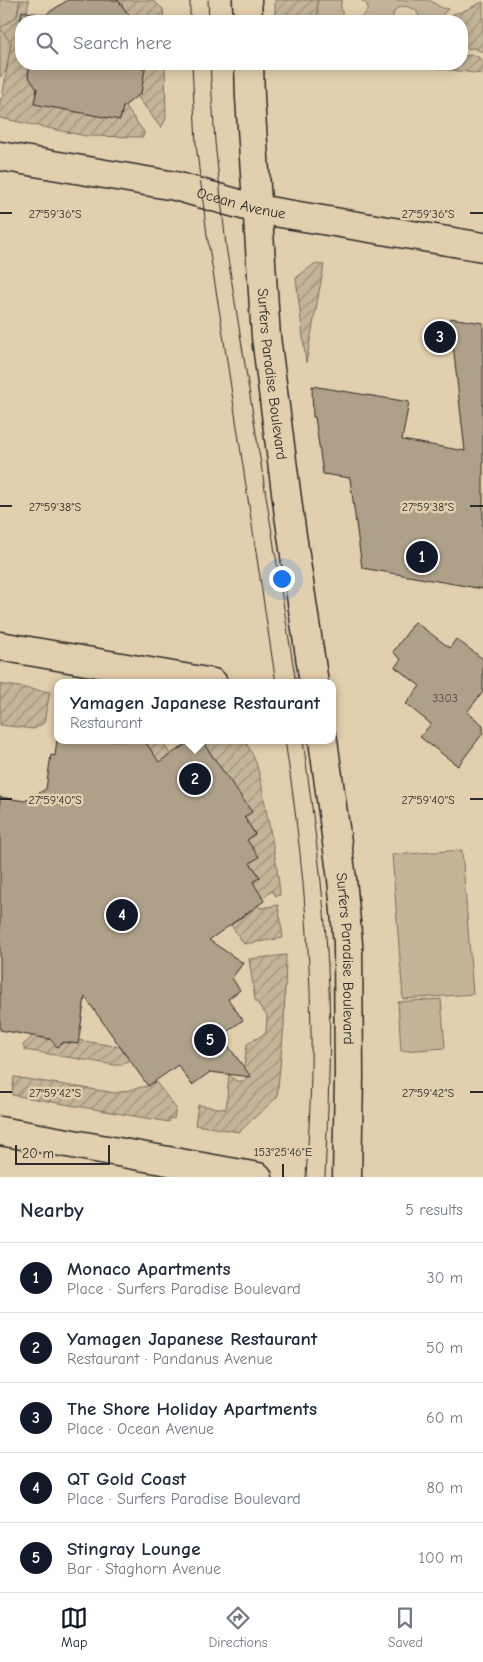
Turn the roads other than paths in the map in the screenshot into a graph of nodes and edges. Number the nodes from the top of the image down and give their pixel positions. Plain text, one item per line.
1 (247, 0) edge
2 (248, 15) edge
3 (249, 70) edge
4 (0, 156) edge
5 (257, 210) junction
6 (483, 248) edge
7 (0, 646) edge
8 (191, 679) edge
9 (313, 679) edge
10 (324, 744) edge
11 (0, 1131) edge
12 (258, 1177) edge
13 (347, 1177) edge

1 - 2 street
3 - 5 street, Surfers Paradise Boulevard
4 - 5 street, Ocean Avenue
5 - 6 street, Ocean Avenue
5 - 9 street, Surfers Paradise Boulevard
7 - 8 street
10 - 13 street, Surfers Paradise Boulevard
11 - 12 street

